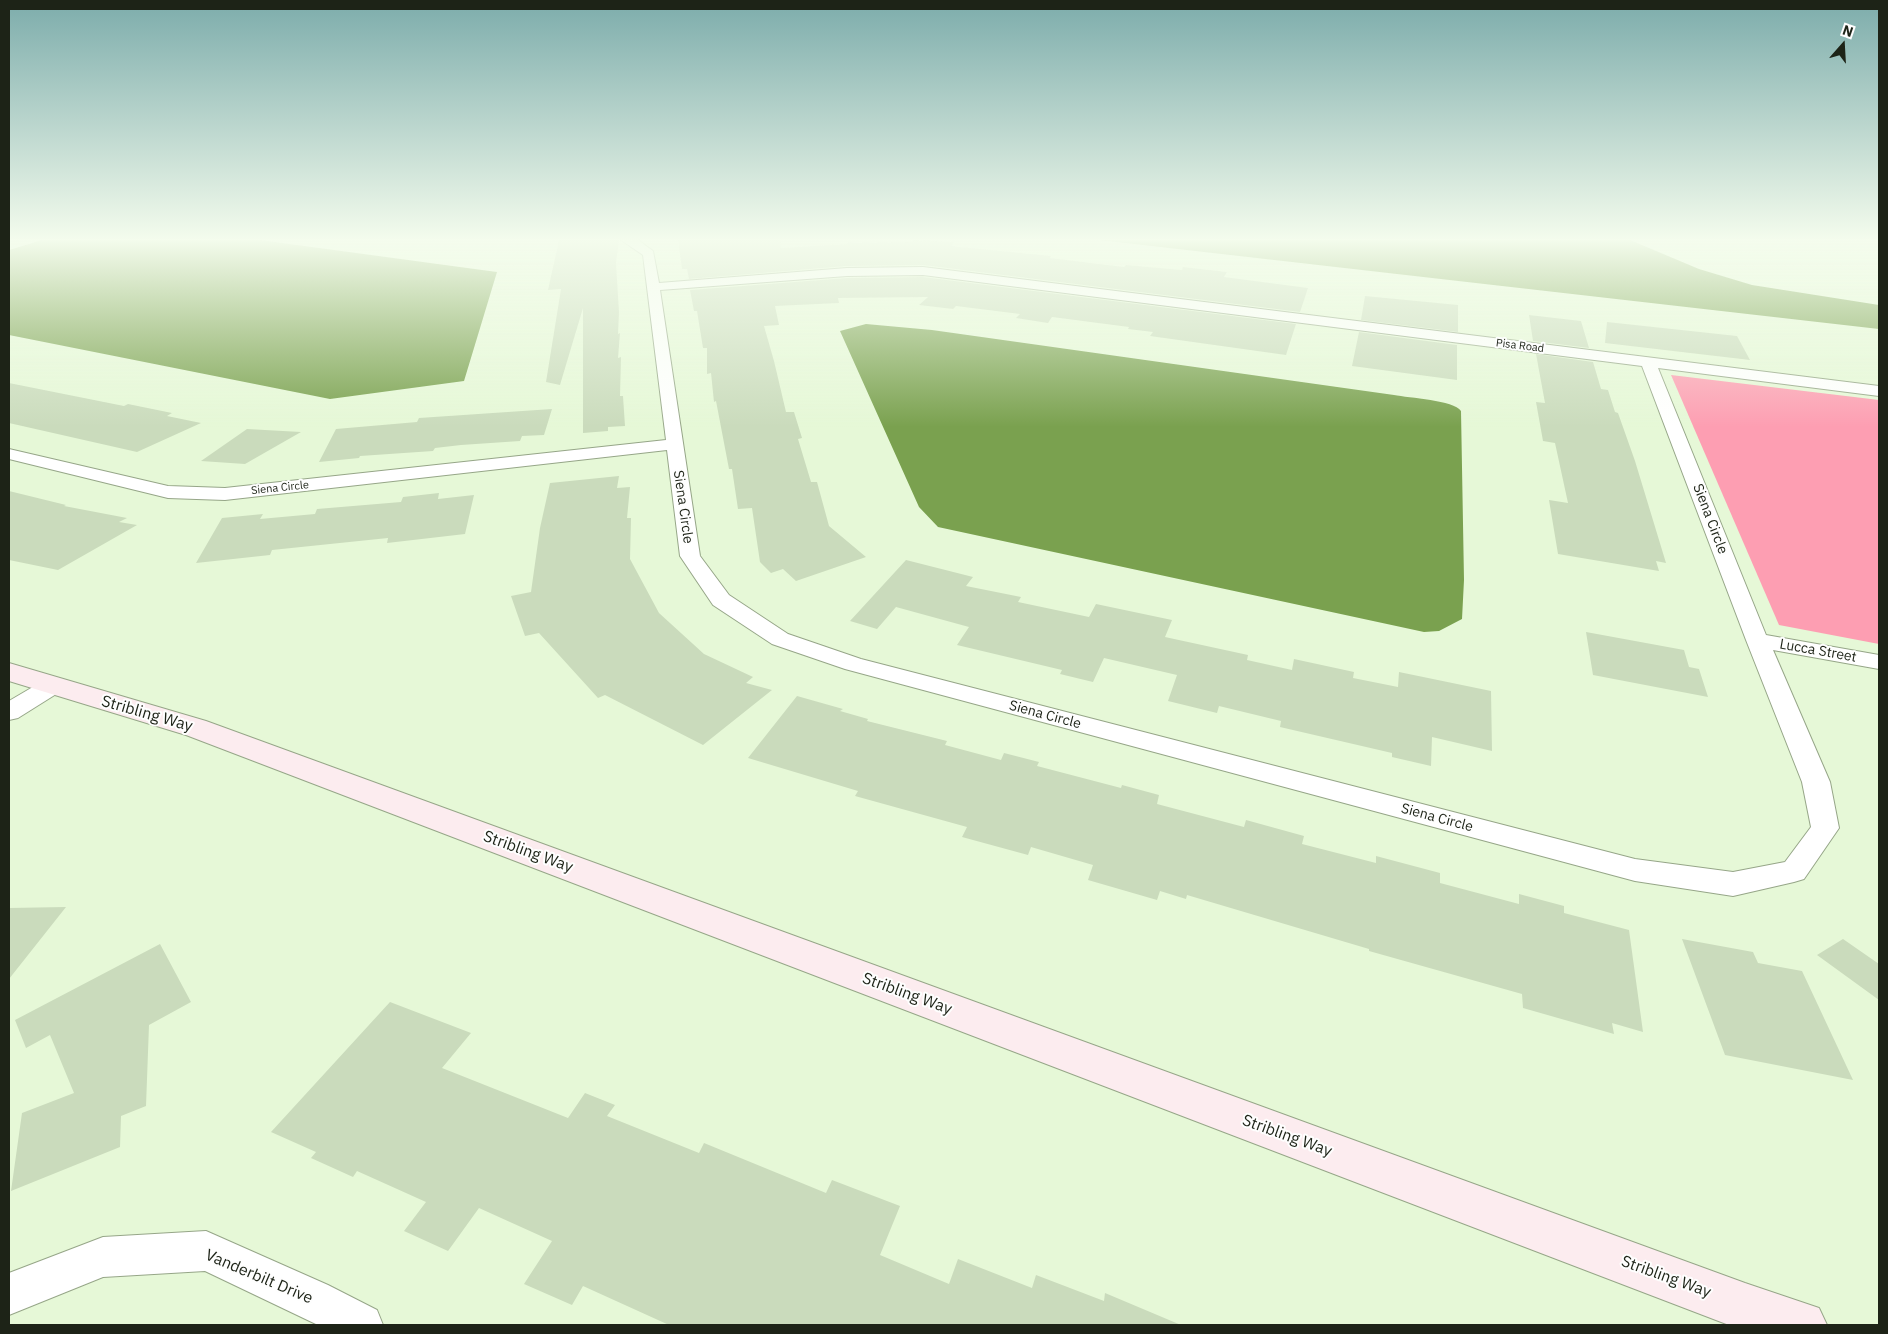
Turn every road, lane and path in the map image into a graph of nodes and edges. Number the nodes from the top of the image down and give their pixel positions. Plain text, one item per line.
1 (656, 302) edge
2 (1166, 302) edge
3 (1648, 362) junction
4 (1879, 391) edge
5 (674, 444) junction
6 (9, 454) edge
7 (1757, 640) junction
8 (1879, 662) edge
9 (10, 674) edge
10 (52, 686) junction
11 (9, 712) edge
12 (9, 1294) edge
13 (362, 1325) edge
14 (1802, 1325) edge

1 - 5 street, Siena Circle
2 - 3 street, Pisa Road
3 - 4 street, Pisa Road
3 - 7 street, Siena Circle
5 - 6 street, Siena Circle
5 - 7 street, Siena Circle
7 - 8 street, Lucca Street
9 - 10 street, Stribling Way
10 - 11 street
10 - 14 street, Stribling Way
12 - 13 street, Vanderbilt Drive

